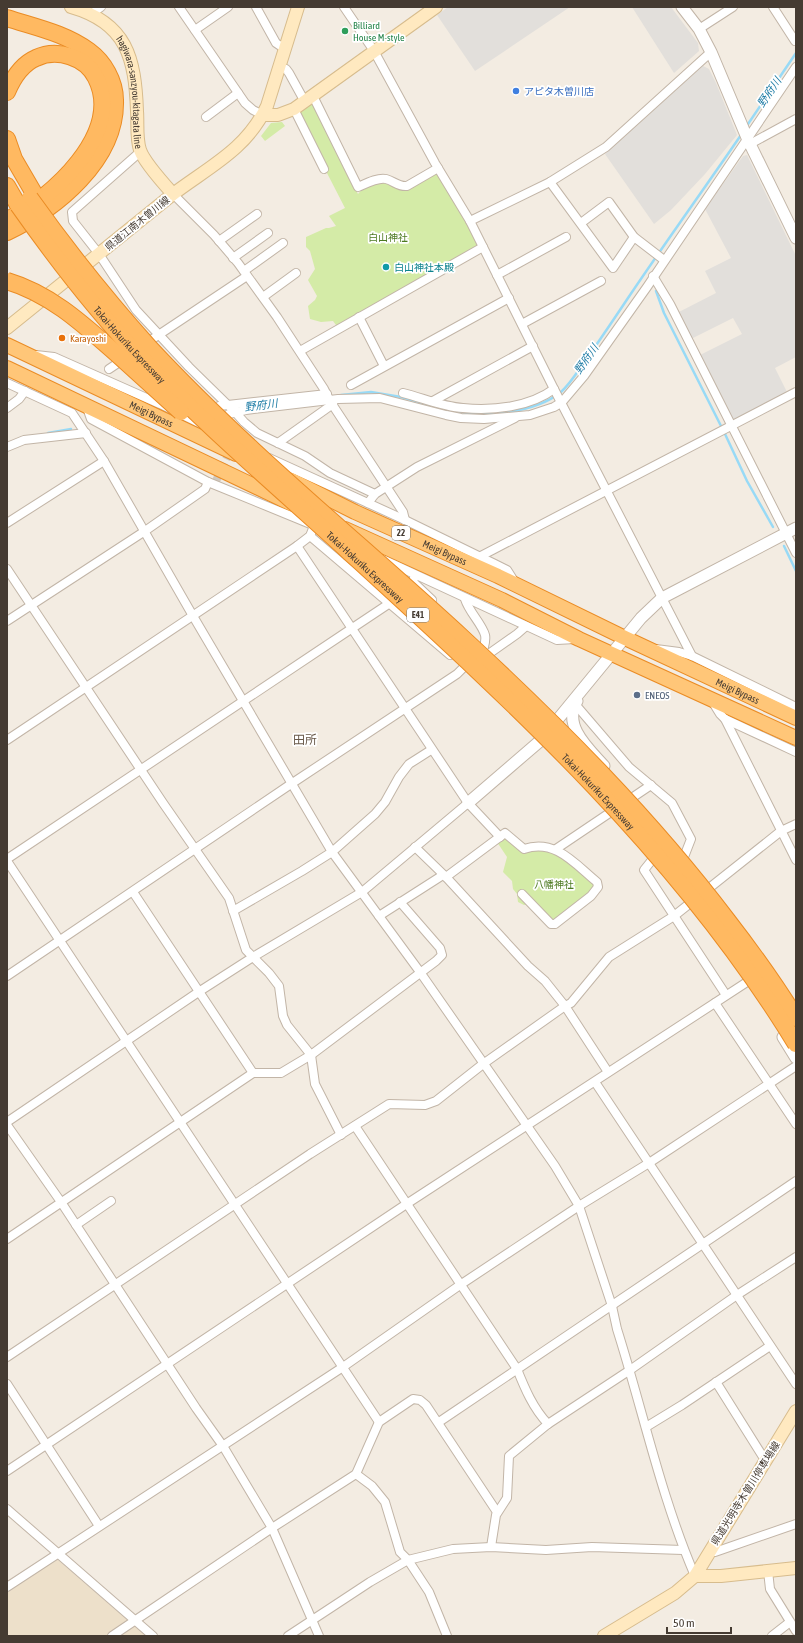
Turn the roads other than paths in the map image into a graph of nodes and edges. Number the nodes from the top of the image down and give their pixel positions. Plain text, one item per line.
1 (71, 7) edge
2 (179, 7) edge
3 (228, 7) edge
4 (256, 7) edge
5 (298, 7) edge
6 (344, 7) edge
7 (436, 7) edge
8 (682, 7) edge
9 (733, 7) edge
10 (773, 7) edge
11 (96, 10) edge
12 (7, 18) edge
13 (699, 29) junction
14 (195, 30) junction
15 (795, 41) dead end
16 (285, 49) junction
17 (374, 51) junction
18 (711, 52) junction
19 (796, 67) edge
20 (279, 68) junction
21 (7, 92) edge
22 (238, 93) junction
23 (309, 99) junction
24 (294, 109) junction
25 (263, 115) junction
26 (206, 117) dead end
27 (796, 119) edge
28 (746, 137) junction
29 (7, 139) edge
30 (140, 152) junction
31 (7, 160) edge
32 (438, 168) junction
33 (324, 169) dead end
34 (550, 182) junction
35 (7, 186) edge
36 (173, 194) junction
37 (28, 199) junction
38 (257, 214) dead end
39 (7, 220) edge
40 (470, 220) junction
41 (581, 224) junction
42 (7, 232) edge
43 (268, 232) dead end
44 (566, 237) dead end
45 (634, 237) junction
46 (796, 238) edge
47 (219, 241) junction
48 (283, 243) dead end
49 (483, 247) junction
50 (99, 254) junction
51 (659, 257) junction
52 (233, 258) junction
53 (296, 273) dead end
54 (246, 274) junction
55 (497, 275) junction
56 (653, 276) junction
57 (7, 281) edge
58 (601, 281) dead end
59 (263, 297) junction
60 (508, 298) junction
61 (359, 317) junction
62 (522, 324) junction
63 (7, 328) edge
64 (160, 335) junction
65 (7, 345) edge
66 (533, 346) junction
67 (300, 351) junction
68 (25, 354) junction
69 (384, 366) junction
70 (7, 368) edge
71 (110, 369) dead end
72 (7, 383) edge
73 (351, 385) dead end
74 (25, 391) junction
75 (796, 392) edge
76 (404, 393) dead end
77 (558, 395) junction
78 (329, 399) junction
79 (433, 402) junction
80 (86, 405) junction
81 (228, 405) junction
82 (219, 406) dead end
83 (7, 408) edge
84 (232, 414) junction
85 (517, 416) junction
86 (244, 422) junction
87 (731, 425) junction
88 (239, 430) dead end
89 (86, 433) junction
90 (278, 443) junction
91 (7, 447) edge
92 (104, 461) junction
93 (212, 482) junction
94 (386, 487) junction
95 (607, 490) junction
96 (375, 494) junction
97 (368, 503) junction
98 (405, 520) junction
99 (7, 523) edge
100 (314, 526) junction
101 (796, 528) edge
102 (145, 531) junction
103 (786, 533) junction
104 (310, 536) junction
105 (296, 546) junction
106 (347, 550) junction
107 (796, 553) edge
108 (479, 556) junction
109 (7, 569) edge
110 (414, 578) junction
111 (517, 585) junction
112 (662, 598) junction
113 (465, 599) junction
114 (390, 603) junction
115 (31, 605) junction
116 (193, 616) junction
117 (7, 621) edge
118 (525, 627) junction
119 (351, 629) junction
120 (625, 638) junction
121 (580, 639) junction
122 (484, 647) junction
123 (650, 650) junction
124 (490, 654) junction
125 (613, 654) junction
126 (692, 656) junction
127 (464, 668) junction
128 (87, 687) junction
129 (583, 690) junction
130 (711, 699) junction
131 (242, 701) junction
132 (575, 704) junction
133 (796, 707) edge
134 (406, 710) junction
135 (796, 718) edge
136 (725, 719) junction
137 (556, 723) junction
138 (796, 738) edge
139 (7, 740) edge
140 (540, 741) junction
141 (431, 750) junction
142 (796, 752) edge
143 (141, 769) junction
144 (291, 784) junction
145 (651, 785) junction
146 (633, 797) junction
147 (468, 803) junction
148 (609, 813) junction
149 (796, 824) edge
150 (781, 832) junction
151 (500, 837) junction
152 (415, 847) junction
153 (556, 849) junction
154 (196, 850) junction
155 (332, 852) junction
156 (684, 857) junction
157 (7, 860) edge
158 (652, 860) junction
159 (796, 860) edge
160 (444, 876) junction
161 (710, 888) junction
162 (133, 892) junction
163 (362, 892) junction
164 (522, 894) dead end
165 (400, 902) junction
166 (689, 904) junction
167 (234, 911) junction
168 (379, 916) junction
169 (674, 916) junction
170 (60, 941) junction
171 (252, 958) junction
172 (420, 972) junction
173 (7, 976) edge
174 (747, 982) junction
175 (200, 991) junction
176 (726, 995) junction
177 (715, 1003) junction
178 (796, 1005) edge
179 (564, 1006) junction
180 (796, 1018) edge
181 (126, 1041) junction
182 (796, 1044) edge
183 (311, 1055) junction
184 (796, 1058) edge
185 (483, 1064) junction
186 (796, 1066) edge
187 (608, 1072) junction
188 (253, 1073) junction
189 (595, 1082) junction
190 (769, 1084) junction
191 (7, 1122) edge
192 (180, 1122) junction
193 (796, 1124) edge
194 (7, 1125) edge
195 (526, 1125) junction
196 (355, 1126) junction
197 (341, 1135) junction
198 (650, 1163) junction
199 (796, 1182) edge
200 (61, 1202) junction
201 (111, 1202) dead end
202 (408, 1203) junction
203 (234, 1204) junction
204 (579, 1206) junction
205 (76, 1225) junction
206 (7, 1239) edge
207 (703, 1244) junction
208 (796, 1257) edge
209 (115, 1284) junction
210 (287, 1284) junction
211 (460, 1285) junction
212 (737, 1295) junction
213 (612, 1306) junction
214 (770, 1346) junction
215 (7, 1357) edge
216 (167, 1364) junction
217 (343, 1367) junction
218 (517, 1369) junction
219 (630, 1370) junction
220 (716, 1382) junction
221 (7, 1384) edge
222 (796, 1384) edge
223 (796, 1411) edge
224 (379, 1422) junction
225 (439, 1422) junction
226 (548, 1424) junction
227 (646, 1427) junction
228 (46, 1446) junction
229 (223, 1446) junction
230 (765, 1460) junction
231 (7, 1471) edge
232 (356, 1474) junction
233 (7, 1509) edge
234 (497, 1512) junction
235 (796, 1524) edge
236 (99, 1526) junction
237 (272, 1528) junction
238 (491, 1547) junction
239 (683, 1550) junction
240 (710, 1550) junction
241 (57, 1553) junction
242 (408, 1560) junction
243 (796, 1568) edge
244 (768, 1571) junction
245 (695, 1576) junction
246 (7, 1587) edge
247 (312, 1620) junction
248 (135, 1621) junction
249 (790, 1622) junction
250 (796, 1631) edge
251 (112, 1636) edge
252 (153, 1636) edge
253 (288, 1636) edge
254 (319, 1636) edge
255 (447, 1636) edge
256 (604, 1636) edge
257 (772, 1636) edge

1 - 11 main road, hagiwara-sanzyou-kitagata line
2 - 14 street
3 - 14 street
4 - 16 street
5 - 16 main road, 県道江南木曽川線
6 - 17 street
7 - 17 main road
8 - 13 street
9 - 13 street
10 - 15 street
11 - 30 main road, hagiwara-sanzyou-kitagata line
12 - 42 highway
13 - 18 street
14 - 22 street
16 - 20 main road, 県道江南木曽川線
17 - 23 main road
17 - 32 street
18 - 28 street
18 - 34 street
19 - 28 street
20 - 23 street
20 - 25 main road, 県道江南木曽川線
21 - 39 highway
22 - 25 street
22 - 26 street
23 - 24 main road
23 - 32 street
24 - 25 main road
24 - 33 street
25 - 36 main road, 県道江南木曽川線
27 - 28 street
28 - 46 street
28 - 51 street
29 - 37 highway
30 - 36 main road, hagiwara-sanzyou-kitagata line
30 - 50 street
31 - 37 highway, Tokai-Hokuriku Expressway / E41
32 - 40 street
34 - 40 street
34 - 41 street
35 - 37 highway, Tokai-Hokuriku Expressway / E41
36 - 47 street
36 - 50 main road, 県道江南木曽川線
37 - 106 highway, Tokai-Hokuriku Expressway / E41, bridge
37 - 180 highway, Tokai-Hokuriku Expressway / E41, bridge
38 - 47 street
40 - 49 street
41 - 45 street
41 - 45 street
43 - 52 street
44 - 55 street
45 - 51 street
47 - 52 street
48 - 54 street
49 - 55 street
49 - 61 street
50 - 63 main road, 県道江南木曽川線
50 - 64 street
51 - 56 street
52 - 54 street
53 - 59 street
54 - 59 street
54 - 64 street
55 - 60 street
56 - 77 street
56 - 87 street
57 - 106 highway, bridge
58 - 62 street
59 - 67 street
60 - 62 street
60 - 69 street
61 - 67 street
61 - 69 street
62 - 66 street
64 - 71 street
64 - 81 street
65 - 68 highway, Meigi Bypass / 22
66 - 77 street
66 - 79 street
67 - 78 street
68 - 97 street
68 - 111 highway, Meigi Bypass / 22
69 - 73 street
70 - 80 highway, Meigi Bypass / 22
72 - 74 street
74 - 83 street
74 - 89 street
75 - 87 street
76 - 79 street
77 - 79 street
77 - 85 street
77 - 95 street
78 - 81 street
78 - 84 street
78 - 85 street
78 - 90 street
78 - 94 street
80 - 93 street
80 - 121 highway, Meigi Bypass / 22
81 - 82 street
81 - 84 street
84 - 86 street
85 - 94 street
86 - 88 street
86 - 90 street
87 - 95 street
87 - 103 street
89 - 91 street
89 - 92 street
90 - 96 street
92 - 99 street
92 - 102 street
93 - 100 street
93 - 102 street
94 - 96 street
94 - 98 street
95 - 108 street
95 - 112 street
96 - 97 street
97 - 98 street
98 - 108 street
100 - 104 street
100 - 110 street
101 - 103 street
102 - 115 street
102 - 116 street
103 - 107 street
103 - 112 street
104 - 105 street
104 - 114 street
105 - 116 street
105 - 119 street
106 - 182 highway, Tokai-Hokuriku Expressway / E41, bridge
108 - 111 street
109 - 115 street
110 - 113 street
110 - 114 street
110 - 122 street
111 - 120 highway, Meigi Bypass / 22
112 - 120 street
112 - 126 street
113 - 118 street
113 - 122 street
114 - 119 street
114 - 127 street
115 - 117 street
115 - 128 street
116 - 128 street
116 - 131 street
118 - 121 street
118 - 124 street
119 - 131 street
119 - 134 street
120 - 123 highway, Meigi Bypass / 22
120 - 125 street
121 - 125 highway, Meigi Bypass / 22
122 - 124 street
122 - 127 street
123 - 126 street
123 - 135 highway, Meigi Bypass / 22
124 - 137 street
125 - 129 street
125 - 130 highway, Meigi Bypass / 22
126 - 133 street
127 - 134 street
127 - 140 street
128 - 139 street
128 - 143 street
129 - 132 street
129 - 137 street
130 - 136 street
130 - 138 highway, Meigi Bypass / 22
131 - 143 street
131 - 144 street
132 - 145 street
132 - 146 street
134 - 141 street
134 - 144 street
136 - 142 street
136 - 150 street
137 - 140 street
140 - 147 street
140 - 148 street
141 - 147 street
141 - 155 street
143 - 154 street
143 - 157 street
144 - 154 street
144 - 155 street
145 - 146 street
145 - 156 street
146 - 148 street
146 - 156 street
147 - 151 street
147 - 152 street
148 - 153 street
148 - 158 street
149 - 150 street
150 - 159 street
150 - 161 street
151 - 153 street
151 - 160 street
152 - 160 street
152 - 163 street
153 - 164 street
154 - 162 street
154 - 167 street
155 - 163 street
155 - 167 street
156 - 161 street
157 - 170 street
158 - 166 street
158 - 169 street
160 - 165 street
160 - 179 street
161 - 166 street
161 - 178 street
162 - 170 street
162 - 175 street
163 - 168 street
163 - 171 street
165 - 168 street
165 - 172 street
166 - 169 street
166 - 174 street
167 - 171 street
168 - 172 street
169 - 176 street
169 - 179 street
170 - 173 street
170 - 181 street
171 - 175 street
171 - 183 street
172 - 183 street
172 - 185 street
174 - 176 street
174 - 184 street
175 - 181 street
175 - 188 street
176 - 177 street
177 - 187 street
177 - 190 street
179 - 185 street
179 - 187 street
181 - 191 street
181 - 192 street
183 - 188 street
183 - 197 street
185 - 195 street
185 - 196 street
186 - 190 street
187 - 189 street
188 - 192 street
189 - 195 street
189 - 198 street
190 - 193 street
190 - 198 street
192 - 200 street
192 - 203 street
194 - 200 street
195 - 202 street
195 - 204 street
196 - 197 street
196 - 202 street
197 - 203 street
198 - 204 street
198 - 207 street
199 - 207 street
200 - 205 street
200 - 206 street
201 - 205 street
202 - 210 street
202 - 211 street
203 - 209 street
203 - 210 street
204 - 211 street
204 - 213 street
205 - 209 street
207 - 212 street
207 - 213 street
208 - 212 street
209 - 215 street
209 - 216 street
210 - 216 street
210 - 217 street
211 - 217 street
211 - 218 street
212 - 214 street
212 - 219 street
213 - 218 street
213 - 219 street
214 - 220 street
214 - 222 street
216 - 228 street
216 - 229 street
217 - 224 street
217 - 229 street
218 - 225 street
218 - 226 street
219 - 226 street
219 - 227 street
220 - 227 street
220 - 230 street
221 - 228 street
223 - 230 main road, 県道光明寺木曽川停車場線
224 - 225 street
224 - 232 street
225 - 234 street
226 - 234 street
227 - 239 street
228 - 231 street
228 - 236 street
229 - 236 street
229 - 237 street
230 - 240 main road, 県道光明寺木曽川停車場線
232 - 237 street
232 - 242 street
233 - 241 street
234 - 238 street
235 - 240 street
236 - 241 street
237 - 247 street
237 - 248 street
238 - 239 street
238 - 242 street
239 - 245 street
240 - 245 main road, 県道光明寺木曽川停車場線
241 - 246 street
241 - 248 street
242 - 247 street
242 - 255 street
243 - 244 main road
244 - 245 main road
244 - 249 street
245 - 256 main road, 県道光明寺木曽川停車場線
247 - 253 street
247 - 254 street
248 - 251 street
248 - 252 street
249 - 250 street
249 - 257 street

